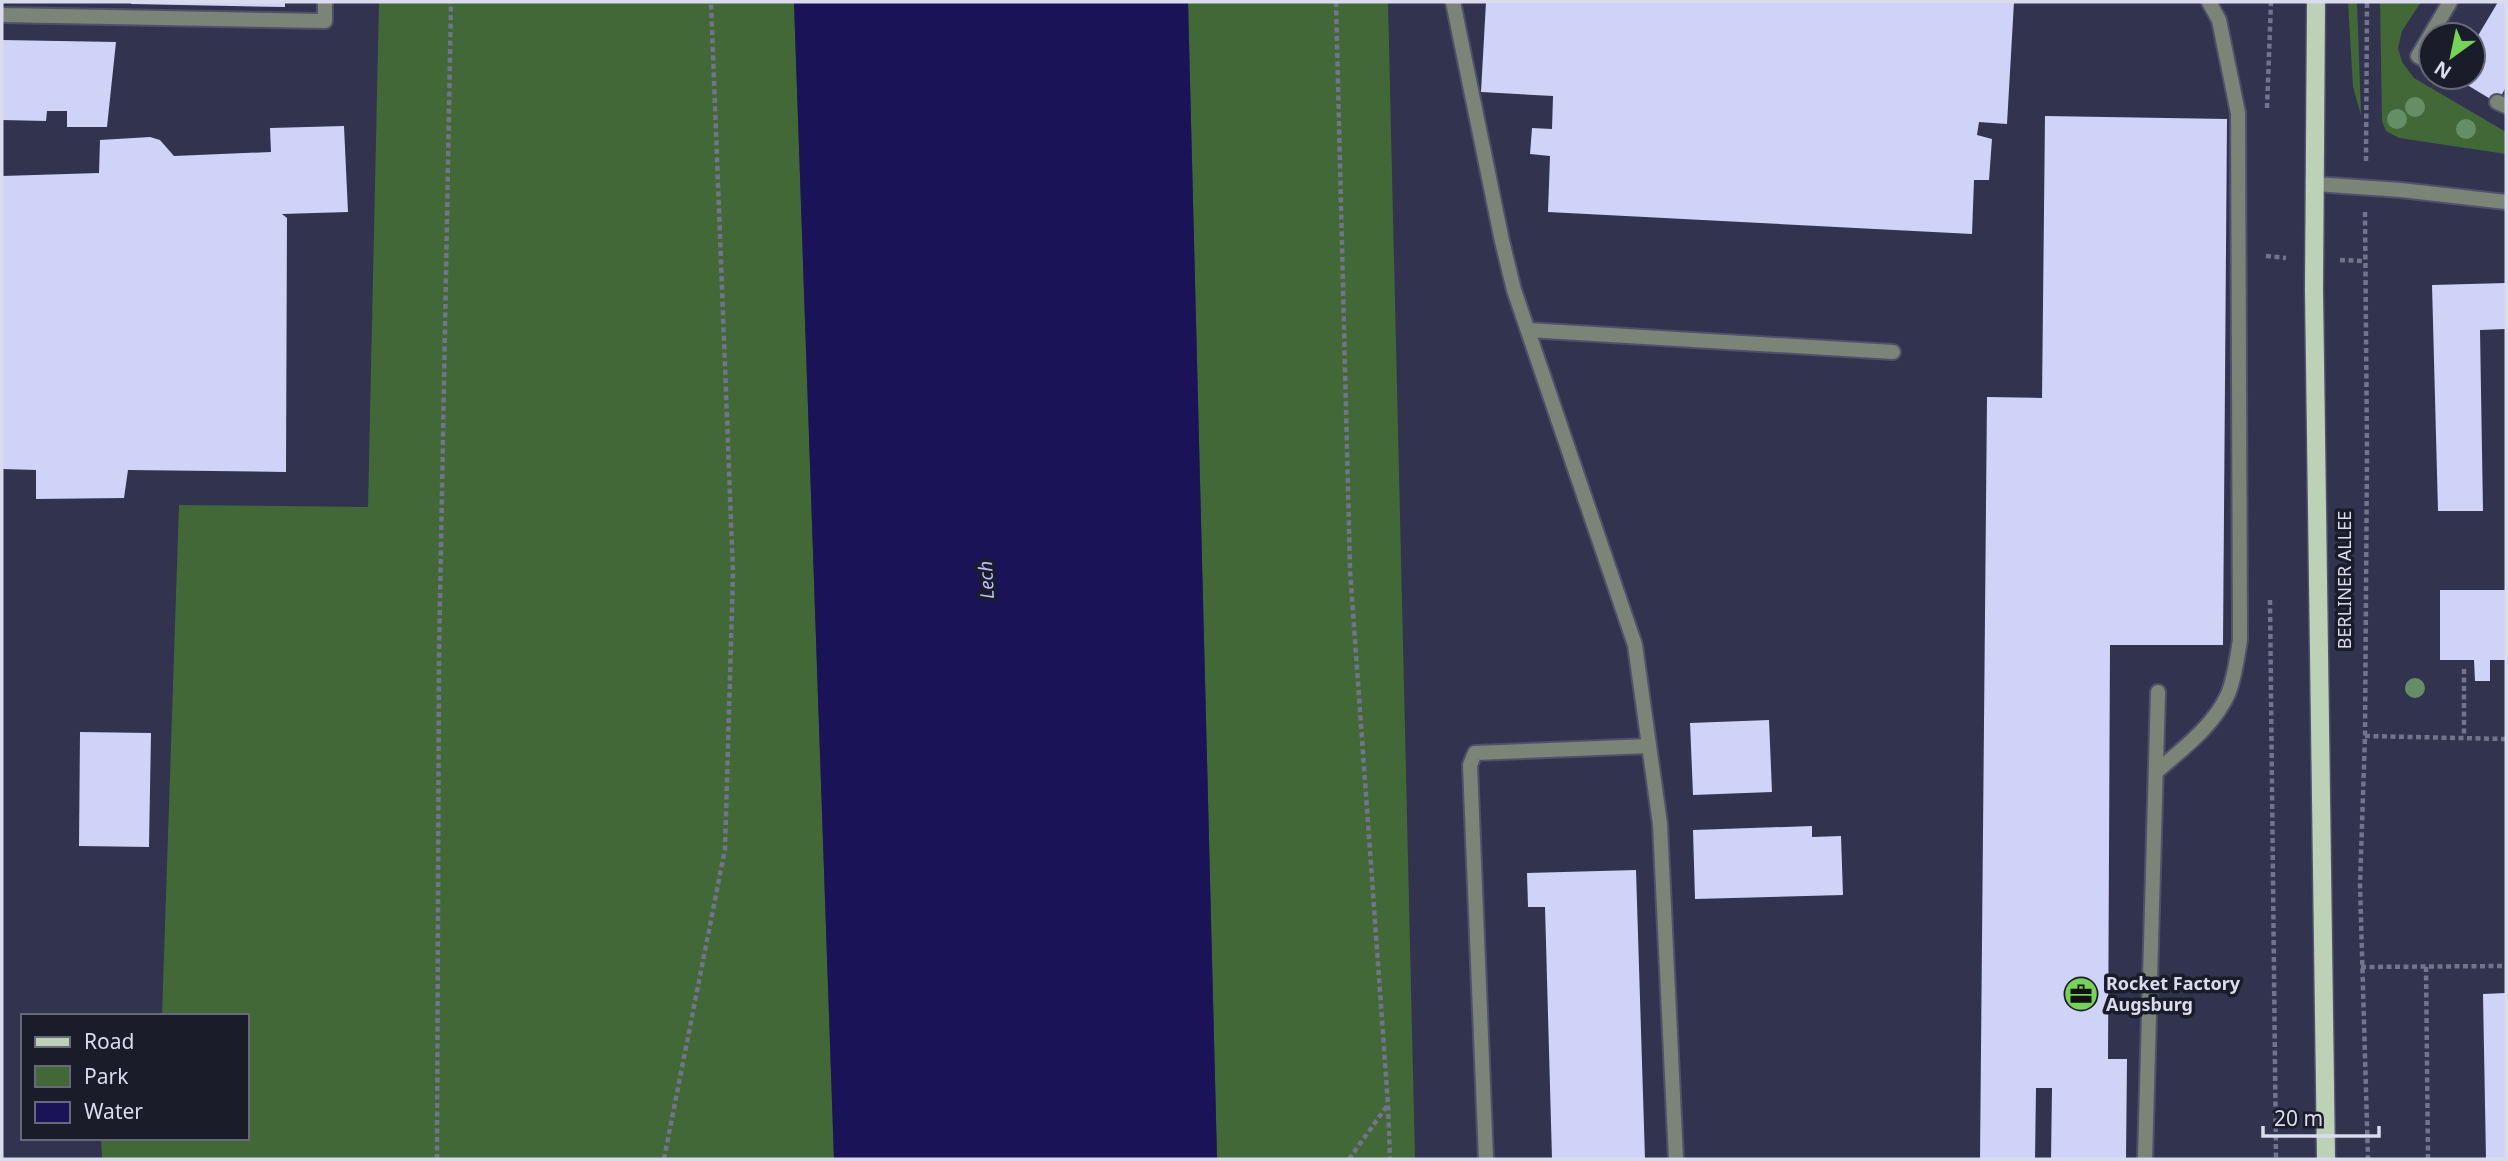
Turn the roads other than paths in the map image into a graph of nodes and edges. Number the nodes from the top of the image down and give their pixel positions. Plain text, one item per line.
1 (326, 2) edge
2 (1453, 2) edge
3 (2209, 2) edge
4 (2316, 2) edge
5 (2450, 2) edge
6 (2, 15) edge
7 (2439, 21) edge
8 (2315, 184) junction
9 (2506, 202) edge
10 (1528, 330) junction
11 (1893, 352) dead end
12 (2158, 692) dead end
13 (1649, 746) junction
14 (2156, 772) junction
15 (1486, 1159) edge
16 (1675, 1159) edge
17 (2145, 1159) edge
18 (2326, 1159) edge

1 - 6 street
2 - 10 street
3 - 14 street
4 - 8 main road, BERLINER ALLEE
5 - 7 street
8 - 9 street
8 - 18 main road, BERLINER ALLEE
10 - 11 street
10 - 13 street
12 - 14 street
13 - 15 street
13 - 16 street
14 - 17 street

